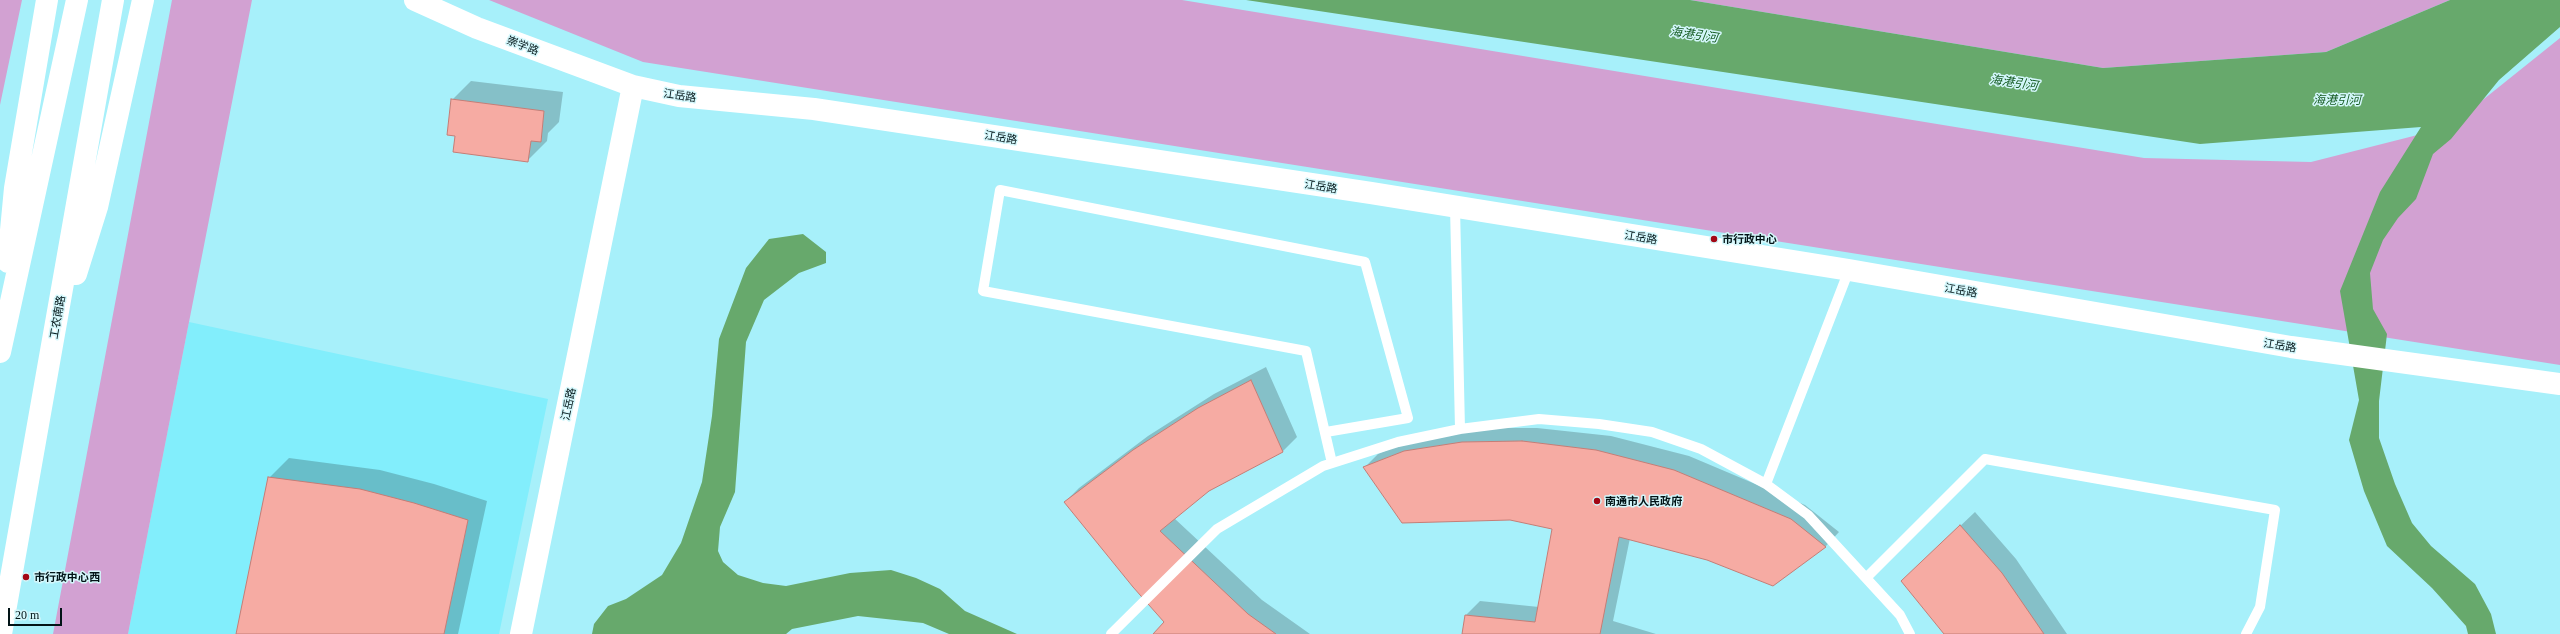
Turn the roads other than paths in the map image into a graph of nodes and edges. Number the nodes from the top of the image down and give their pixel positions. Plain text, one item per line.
1 (47, 0) edge
2 (77, 0) edge
3 (113, 0) edge
4 (144, 0) edge
5 (415, 0) edge
6 (633, 86) junction
7 (1455, 207) junction
8 (1849, 270) junction
9 (0, 340) edge
10 (0, 352) edge
11 (47, 371) junction
12 (2560, 384) edge
13 (1460, 429) junction
14 (1326, 432) junction
15 (1332, 463) junction
16 (1766, 484) junction
17 (1866, 578) junction
18 (1, 634) edge
19 (521, 634) edge
20 (1111, 634) edge
21 (1910, 634) edge
22 (2246, 634) edge

1 - 9 street
2 - 10 street
3 - 11 street, 工农南路
4 - 11 street
5 - 6 street, 崇学路
6 - 7 street, 江岳路
6 - 19 street, 江岳路
7 - 8 street, 江岳路
7 - 13 lane
8 - 12 street, 江岳路
8 - 16 lane
11 - 18 street, 工农南路
13 - 15 lane
13 - 16 lane
14 - 14 lane
14 - 15 lane
15 - 20 lane
16 - 17 lane
17 - 21 lane
17 - 22 lane

